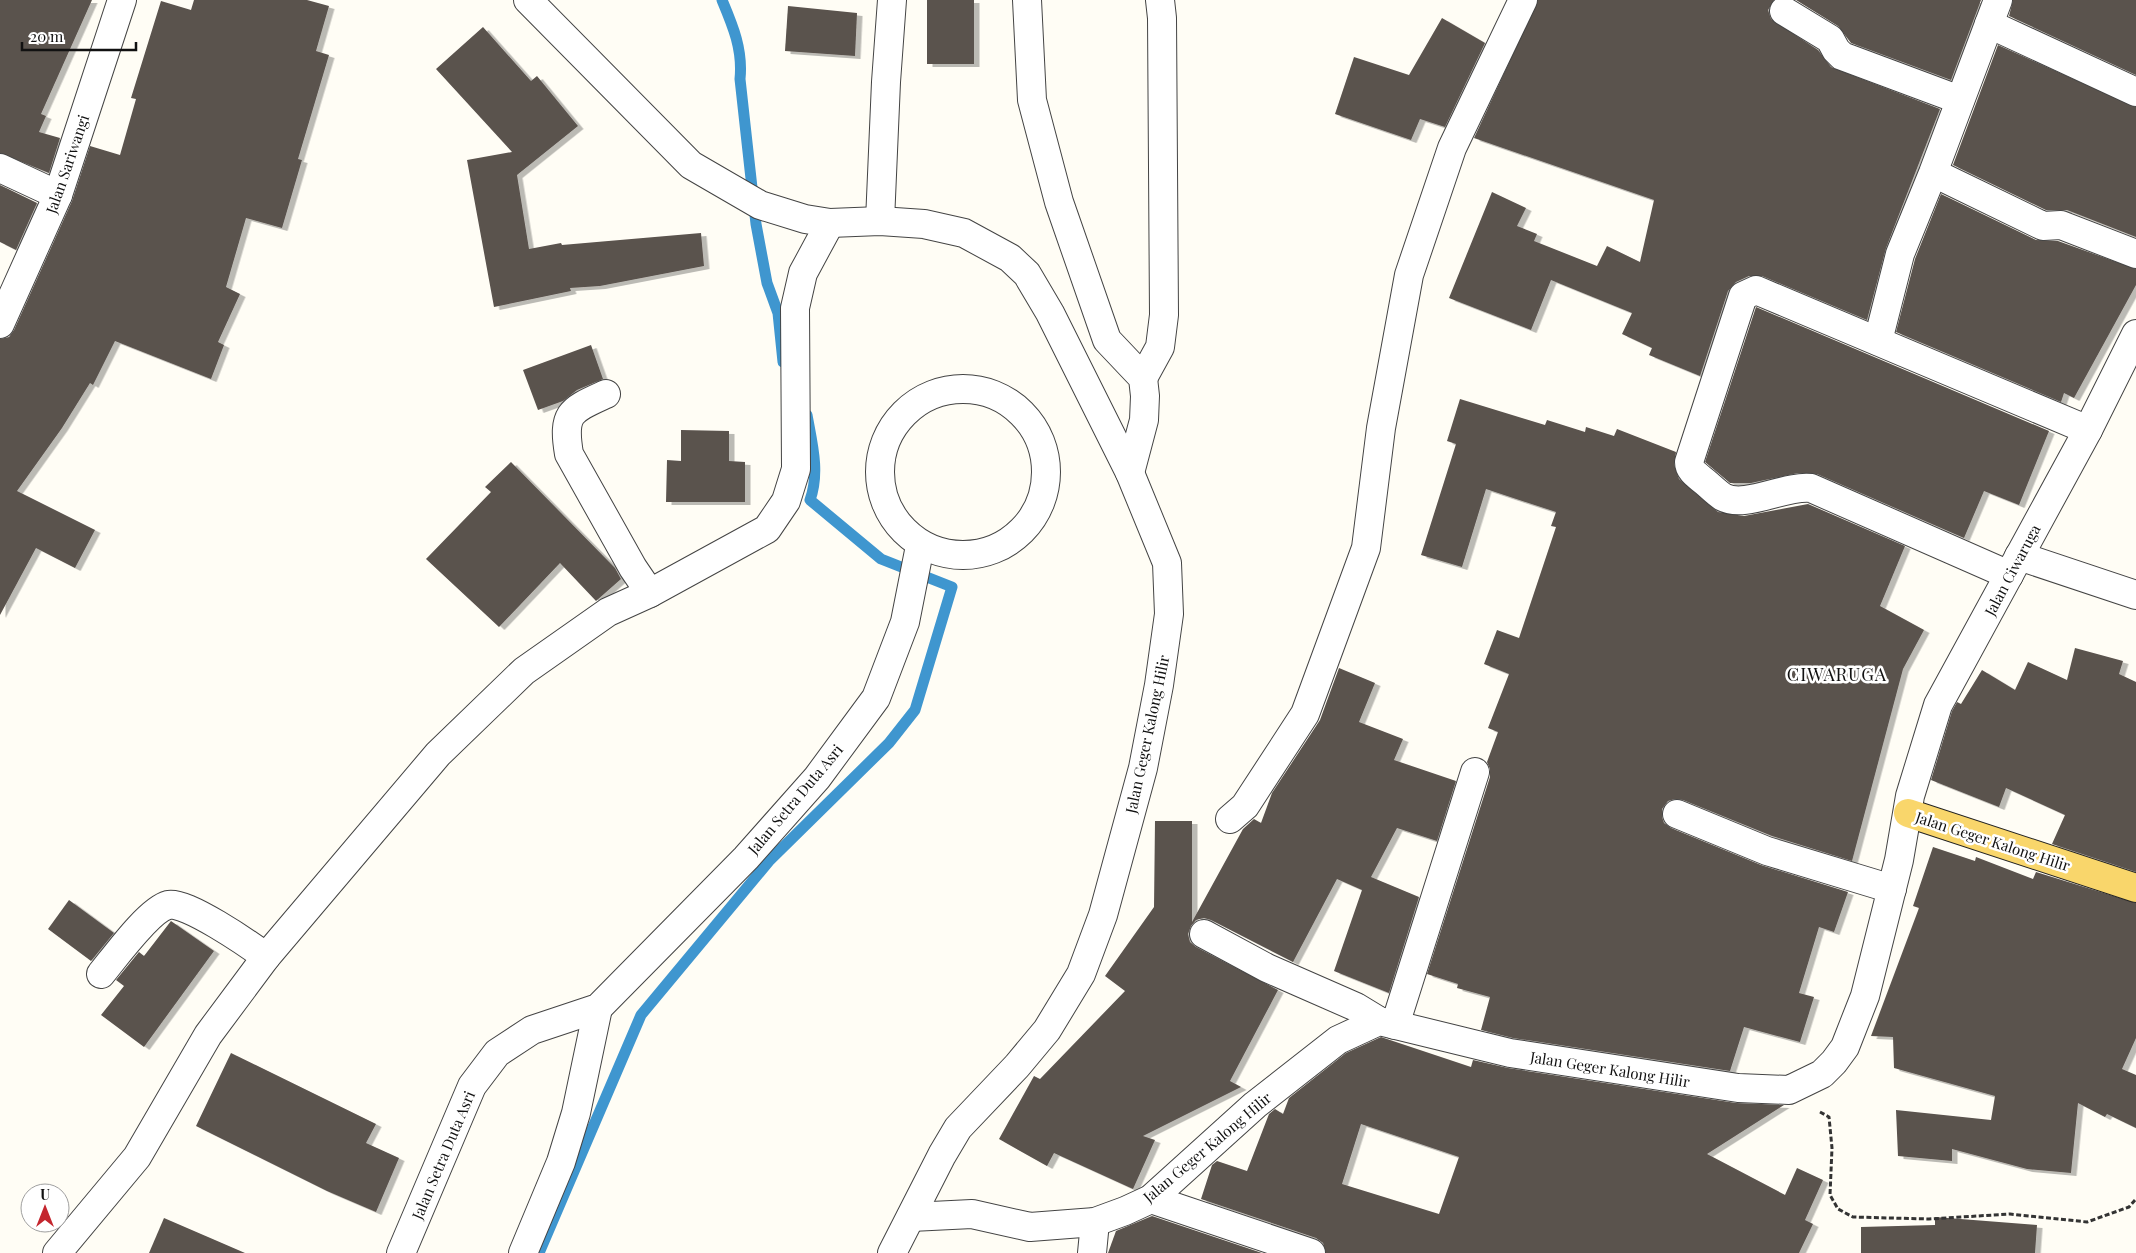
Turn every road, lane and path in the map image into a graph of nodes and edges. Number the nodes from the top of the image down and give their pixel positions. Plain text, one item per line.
1 (122, 0) edge
2 (528, 0) edge
3 (892, 0) edge
4 (1027, 0) edge
5 (1160, 0) edge
6 (1524, 0) edge
7 (1784, 11) dead end
8 (1993, 12) edge
9 (2136, 92) edge
10 (1960, 100) junction
11 (0, 168) edge
12 (1942, 177) dead end
13 (58, 196) junction
14 (880, 221) junction
15 (830, 223) junction
16 (2136, 254) edge
17 (0, 324) edge
18 (2136, 334) edge
19 (1878, 341) junction
20 (1143, 378) junction
21 (606, 394) dead end
22 (2088, 430) junction
23 (1130, 473) junction
24 (920, 546) junction
25 (2014, 566) junction
26 (650, 593) junction
27 (2136, 595) edge
28 (1476, 772) dead end
29 (1908, 813) junction
30 (1677, 814) dead end
31 (1230, 819) dead end
32 (2136, 888) edge
33 (1892, 889) junction
34 (1204, 934) dead end
35 (266, 957) junction
36 (102, 974) dead end
37 (598, 1008) junction
38 (1387, 1023) junction
39 (1788, 1090) junction
40 (1151, 1199) junction
41 (2136, 1199) edge
42 (911, 1217) junction
43 (1095, 1222) junction
44 (57, 1253) edge
45 (401, 1253) edge
46 (523, 1253) edge
47 (892, 1253) edge
48 (1092, 1253) edge
49 (1311, 1253) edge

1 - 13 street, Jalan Sariwangi
2 - 15 street, Jalan Geger Kalong Hilir
3 - 14 street
4 - 20 street
5 - 20 street
6 - 31 street
7 - 10 street
8 - 9 street
8 - 10 street
10 - 19 street
11 - 13 street
12 - 16 street
13 - 17 street, Jalan Sariwangi
14 - 15 street, Jalan Geger Kalong Hilir
14 - 23 street, Jalan Geger Kalong Hilir
15 - 26 street
18 - 22 street, Jalan Ciwaruga
19 - 22 street
19 - 25 street
20 - 23 street
21 - 26 street
22 - 25 street, Jalan Ciwaruga
23 - 42 street, Jalan Geger Kalong Hilir
24 - 24 street
24 - 37 street, Jalan Setra Duta Asri
25 - 27 street
25 - 29 street, Jalan Ciwaruga
26 - 35 street
28 - 38 street
29 - 32 main road, Jalan Geger Kalong Hilir
29 - 33 street, Jalan Geger Kalong Hilir
30 - 33 street
33 - 39 street, Jalan Geger Kalong Hilir
34 - 38 street
35 - 36 street
35 - 44 street
37 - 45 street, Jalan Setra Duta Asri
37 - 46 street
38 - 39 street, Jalan Geger Kalong Hilir
38 - 40 street, Jalan Geger Kalong Hilir
39 - 41 path
40 - 43 street, Jalan Geger Kalong Hilir
40 - 49 street
42 - 43 street, Jalan Geger Kalong Hilir
42 - 47 street
43 - 48 street

